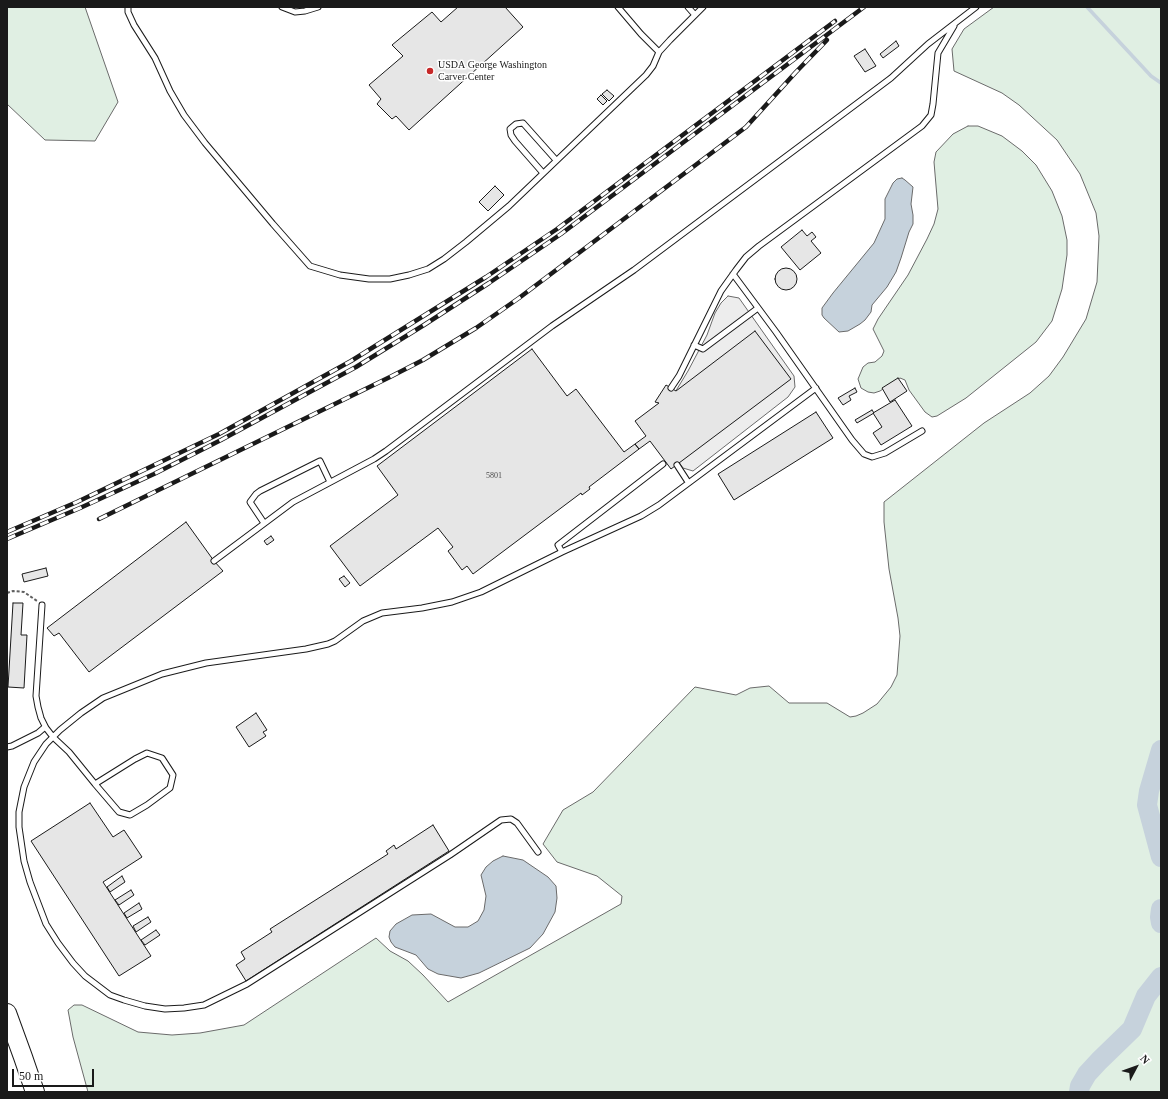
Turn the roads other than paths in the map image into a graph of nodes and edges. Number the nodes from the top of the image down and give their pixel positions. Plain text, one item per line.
1 (128, 7) edge
2 (282, 7) edge
3 (318, 7) edge
4 (618, 7) edge
5 (688, 7) edge
6 (703, 7) edge
7 (976, 7) edge
8 (695, 15) junction
9 (957, 22) junction
10 (659, 52) junction
11 (556, 160) junction
12 (543, 173) junction
13 (733, 274) junction
14 (758, 308) junction
15 (694, 345) junction
16 (671, 388) dead end
17 (816, 388) junction
18 (922, 431) dead end
19 (663, 464) dead end
20 (677, 465) dead end
21 (330, 482) junction
22 (688, 482) junction
23 (264, 523) junction
24 (562, 552) junction
25 (214, 561) dead end
26 (42, 605) road end
27 (45, 727) junction
28 (53, 737) junction
29 (7, 747) edge
30 (95, 784) junction
31 (538, 852) dead end
32 (7, 1013) edge
33 (35, 1092) edge

1 - 12 lane
2 - 3 lane
4 - 10 lane
5 - 8 lane
6 - 8 lane
7 - 9 lane
8 - 10 lane
9 - 13 lane
9 - 21 lane
10 - 11 lane
11 - 12 lane
11 - 12 lane
13 - 14 lane
13 - 15 lane
14 - 15 lane
14 - 17 lane
15 - 16 lane
17 - 18 lane
17 - 22 lane
19 - 24 lane
20 - 22 lane
21 - 23 lane
21 - 23 lane
22 - 24 lane
23 - 25 lane
24 - 28 lane
26 - 27 lane
27 - 28 lane
27 - 29 lane
28 - 30 lane
28 - 31 lane
30 - 30 lane
32 - 33 highway

